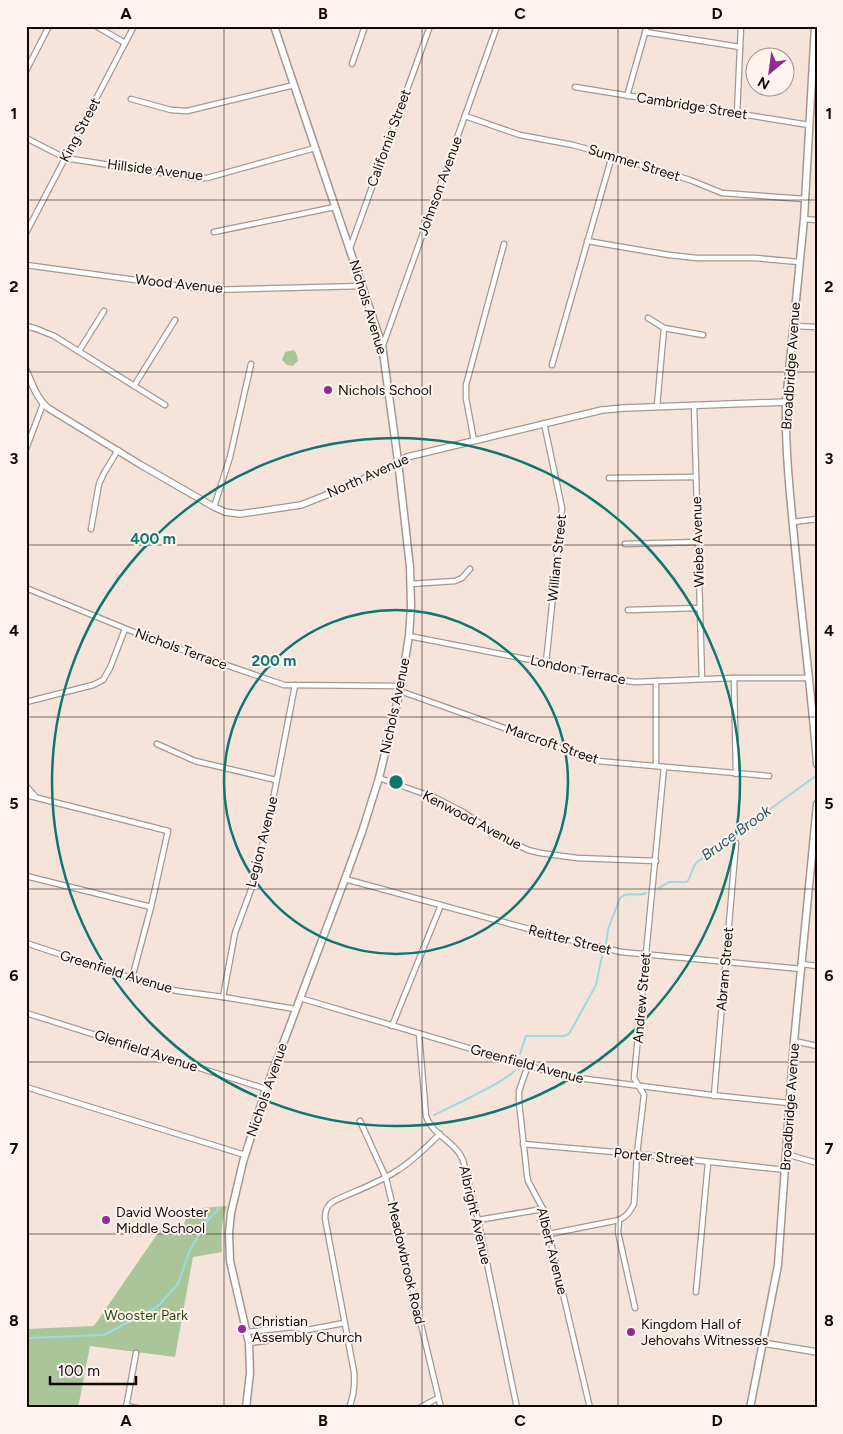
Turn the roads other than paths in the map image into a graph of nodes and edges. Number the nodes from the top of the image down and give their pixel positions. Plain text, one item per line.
1 (50, 26) edge
2 (96, 26) edge
3 (134, 26) edge
4 (274, 26) edge
5 (364, 26) edge
6 (430, 26) edge
7 (497, 26) edge
8 (647, 26) edge
9 (741, 26) edge
10 (815, 26) edge
11 (645, 32) junction
12 (124, 43) junction
13 (740, 47) junction
14 (352, 64) dead end
15 (26, 71) edge
16 (294, 85) junction
17 (575, 87) dead end
18 (627, 96) junction
19 (131, 99) dead end
20 (737, 114) junction
21 (465, 116) junction
22 (809, 125) junction
23 (26, 138) edge
24 (315, 148) junction
25 (612, 156) junction
26 (65, 158) junction
27 (805, 199) junction
28 (335, 207) junction
29 (804, 219) junction
30 (817, 220) edge
31 (214, 232) dead end
32 (26, 233) edge
33 (587, 240) junction
34 (504, 244) dead end
35 (349, 249) junction
36 (799, 262) junction
37 (26, 265) edge
38 (362, 286) junction
39 (104, 311) dead end
40 (648, 318) dead end
41 (175, 320) dead end
42 (26, 326) edge
43 (794, 326) junction
44 (817, 326) edge
45 (664, 328) junction
46 (703, 335) dead end
47 (382, 345) junction
48 (79, 350) junction
49 (251, 364) dead end
50 (552, 365) dead end
51 (26, 370) edge
52 (134, 386) junction
53 (786, 402) junction
54 (43, 404) junction
55 (165, 405) dead end
56 (694, 405) junction
57 (656, 406) junction
58 (544, 424) junction
59 (26, 430) edge
60 (33, 432) junction
61 (474, 441) junction
62 (26, 449) edge
63 (118, 450) junction
64 (398, 461) junction
65 (696, 477) junction
66 (608, 478) dead end
67 (214, 507) junction
68 (817, 519) edge
69 (793, 522) junction
70 (91, 529) dead end
71 (698, 542) junction
72 (625, 544) dead end
73 (470, 569) dead end
74 (410, 584) junction
75 (26, 588) edge
76 (700, 608) junction
77 (628, 610) dead end
78 (125, 629) junction
79 (409, 636) junction
80 (546, 663) junction
81 (734, 678) junction
82 (809, 678) junction
83 (702, 679) junction
84 (656, 681) junction
85 (295, 685) junction
86 (400, 689) junction
87 (26, 702) edge
88 (157, 744) dead end
89 (817, 764) edge
90 (656, 766) junction
91 (664, 767) junction
92 (736, 774) junction
93 (769, 776) dead end
94 (379, 778) junction
95 (276, 780) junction
96 (26, 786) edge
97 (26, 795) edge
98 (36, 797) junction
99 (817, 804) edge
100 (736, 843) dead end
101 (656, 861) junction
102 (26, 876) edge
103 (345, 879) junction
104 (441, 904) junction
105 (151, 908) junction
106 (26, 943) edge
107 (646, 954) junction
108 (725, 962) junction
109 (817, 966) edge
110 (802, 967) junction
111 (132, 978) junction
112 (223, 997) junction
113 (300, 998) junction
114 (295, 1009) junction
115 (26, 1013) edge
116 (392, 1026) junction
117 (419, 1034) junction
118 (794, 1041) junction
119 (817, 1046) edge
120 (528, 1066) junction
121 (26, 1087) edge
122 (638, 1087) junction
123 (266, 1089) junction
124 (714, 1096) junction
125 (789, 1103) junction
126 (360, 1121) dead end
127 (440, 1134) junction
128 (523, 1144) junction
129 (637, 1154) junction
130 (786, 1154) junction
131 (245, 1155) junction
132 (708, 1163) junction
133 (817, 1163) edge
134 (786, 1170) junction
135 (386, 1178) junction
136 (543, 1210) junction
137 (478, 1220) junction
138 (619, 1220) junction
139 (548, 1234) junction
140 (696, 1292) dead end
141 (635, 1308) dead end
142 (344, 1323) junction
143 (307, 1330) junction
144 (248, 1332) junction
145 (249, 1343) junction
146 (763, 1343) junction
147 (817, 1352) edge
148 (136, 1353) dead end
149 (438, 1398) junction
150 (126, 1407) edge
151 (137, 1408) edge
152 (246, 1408) edge
153 (349, 1408) edge
154 (419, 1408) edge
155 (441, 1408) edge
156 (518, 1408) edge
157 (590, 1408) edge
158 (750, 1408) edge

1 - 15 street
2 - 12 street
3 - 12 street, King Street
4 - 16 main road, Nichols Avenue
5 - 14 street
6 - 35 street, California Street
7 - 21 street, Johnson Avenue
8 - 11 street
9 - 13 street
10 - 22 main road, Broadbridge Avenue
11 - 13 street
11 - 18 street
12 - 26 street, King Street
13 - 20 street
16 - 19 street
16 - 24 main road, Nichols Avenue
17 - 18 street, Cambridge Street
18 - 20 street, Cambridge Street
20 - 22 street, Cambridge Street
21 - 25 street, Summer Street
21 - 47 street, Johnson Avenue
22 - 27 main road, Broadbridge Avenue
23 - 26 street, Hillside Avenue
24 - 26 street, Hillside Avenue
24 - 28 main road, Nichols Avenue
25 - 27 street, Summer Street
25 - 33 street
26 - 32 street, King Street
27 - 29 main road, Broadbridge Avenue
28 - 31 street
28 - 35 main road, Nichols Avenue
29 - 30 street
29 - 36 main road, Broadbridge Avenue
33 - 36 street
33 - 50 street
34 - 61 street
35 - 38 main road, Nichols Avenue
36 - 43 main road, Broadbridge Avenue
37 - 38 street, Wood Avenue
38 - 47 main road, Nichols Avenue
39 - 48 street
40 - 45 street
41 - 52 street
42 - 48 street
43 - 44 street
43 - 53 main road, Broadbridge Avenue
45 - 46 street
45 - 57 street
47 - 64 main road, Nichols Avenue
48 - 52 street
49 - 67 street
51 - 54 street, North Avenue
52 - 55 street
53 - 56 street, North Avenue
53 - 69 main road, Broadbridge Avenue
54 - 60 street
54 - 63 street, North Avenue
56 - 57 street, North Avenue
56 - 65 street, Wiebe Avenue
57 - 58 street, North Avenue
58 - 61 street, North Avenue
58 - 80 street, William Street
59 - 60 street
60 - 62 street
61 - 64 street, North Avenue
63 - 67 street, North Avenue
63 - 70 street
64 - 67 street, North Avenue
64 - 74 main road, Nichols Avenue
65 - 66 street
65 - 71 street, Wiebe Avenue
68 - 69 street
69 - 82 main road, Broadbridge Avenue
71 - 72 street
71 - 76 street, Wiebe Avenue
73 - 74 street
74 - 79 main road, Nichols Avenue
75 - 78 street, Nichols Terrace
76 - 77 street
76 - 83 street, Wiebe Avenue
78 - 85 street, Nichols Terrace
78 - 87 street
79 - 80 street, London Terrace
79 - 86 main road, Nichols Avenue
80 - 84 street, London Terrace
81 - 82 street, London Terrace
81 - 83 street, London Terrace
81 - 92 street
82 - 89 main road, Broadbridge Avenue
83 - 84 street, London Terrace
84 - 90 street
85 - 86 street, Nichols Terrace
85 - 95 street, Legion Avenue
86 - 90 street, Marcroft Street
86 - 94 main road, Nichols Avenue
88 - 95 street
90 - 91 street, Marcroft Street
91 - 92 street, Marcroft Street
91 - 101 street, Andrew Street
92 - 93 street, Marcroft Street
94 - 101 street, Kenwood Avenue
94 - 103 main road, Nichols Avenue
95 - 112 street, Legion Avenue
96 - 98 street
97 - 98 street
98 - 105 street
99 - 110 main road, Broadbridge Avenue
100 - 108 street, Abram Street
101 - 107 street, Andrew Street
102 - 105 street
103 - 104 street, Reitter Street
103 - 113 main road, Nichols Avenue
104 - 107 street, Reitter Street
104 - 116 street
105 - 111 street
106 - 111 street, Greenfield Avenue
107 - 108 street, Reitter Street
107 - 122 street, Andrew Street
108 - 110 street, Reitter Street
108 - 124 street, Abram Street
109 - 110 street, Reitter Street
110 - 118 main road, Broadbridge Avenue
111 - 112 street, Greenfield Avenue
112 - 114 street, Greenfield Avenue
113 - 114 main road, Nichols Avenue
113 - 116 street, Greenfield Avenue
114 - 123 main road, Nichols Avenue
115 - 123 street, Glenfield Avenue
116 - 117 street, Greenfield Avenue
117 - 120 street, Greenfield Avenue
117 - 127 street, Albright Avenue
118 - 119 street
118 - 125 main road, Broadbridge Avenue
120 - 122 street, Greenfield Avenue
120 - 128 street, Albert Avenue
121 - 131 street
122 - 124 street, Greenfield Avenue
122 - 129 street, Andrew Street
123 - 131 main road, Nichols Avenue
124 - 125 street, Greenfield Avenue
125 - 130 main road, Broadbridge Avenue
126 - 135 street, Meadowbrook Road
127 - 135 street
127 - 137 street, Albright Avenue
128 - 129 street, Porter Street
128 - 136 street, Albert Avenue
129 - 132 street, Porter Street
129 - 138 street, Andrew Street
130 - 133 street
130 - 134 main road, Broadbridge Avenue
131 - 144 main road, Nichols Avenue
132 - 134 street, Porter Street
132 - 140 street
134 - 146 main road, Broadbridge Avenue
135 - 142 street
135 - 149 street, Meadowbrook Road
136 - 137 street
136 - 139 street, Albert Avenue
137 - 156 street, Albright Avenue
138 - 139 street
138 - 141 street
139 - 157 street, Albert Avenue
142 - 143 street
142 - 153 street
143 - 144 street
143 - 145 street
144 - 145 main road, Nichols Avenue
145 - 152 main road, Nichols Avenue
146 - 147 street
146 - 158 main road, Broadbridge Avenue
148 - 150 street
149 - 154 street
149 - 155 street, Meadowbrook Road
150 - 151 street

